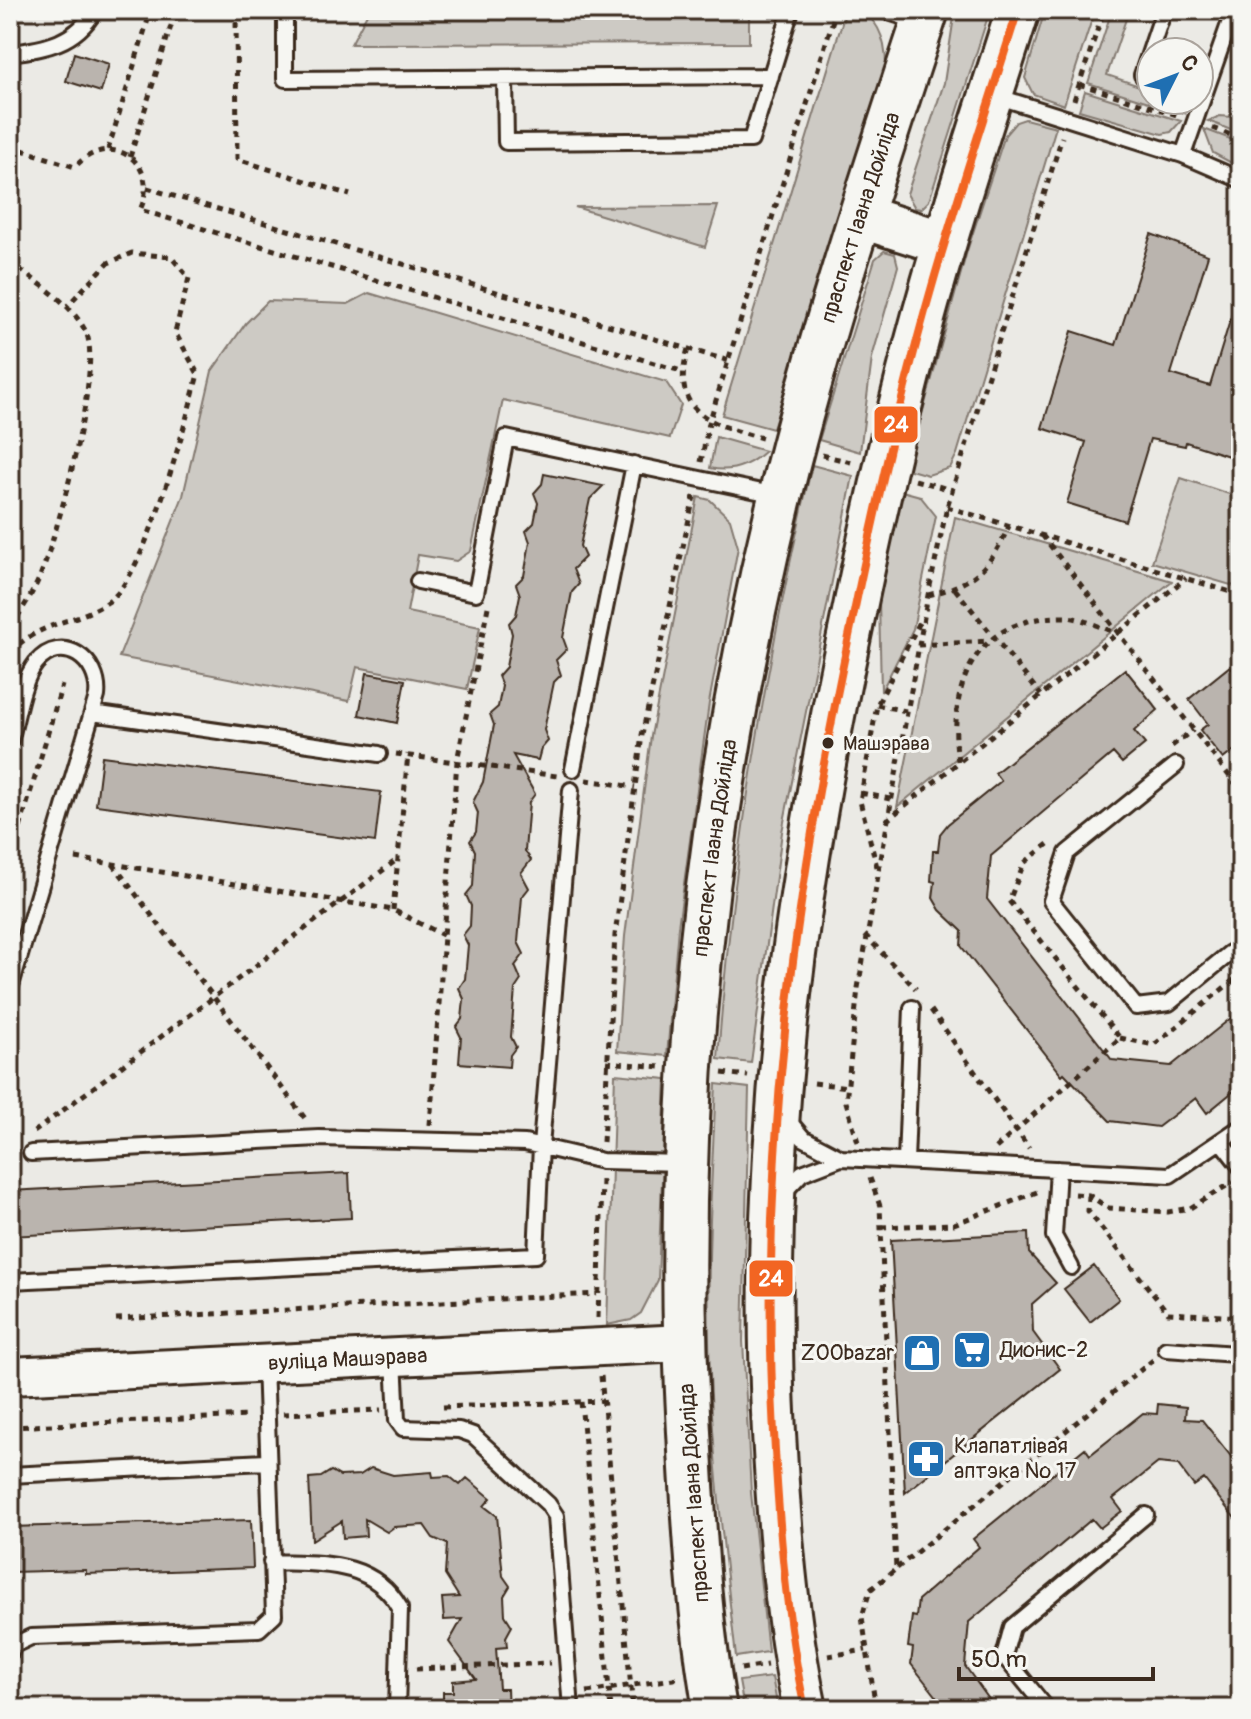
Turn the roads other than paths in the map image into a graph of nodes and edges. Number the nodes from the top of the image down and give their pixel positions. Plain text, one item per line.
1 (95, 10) edge
2 (285, 10) edge
3 (791, 10) edge
4 (882, 10) edge
5 (1018, 10) edge
6 (1164, 10) edge
7 (1234, 10) edge
8 (924, 16) edge
9 (1155, 36) edge
10 (10, 53) edge
11 (1215, 60) edge
12 (771, 76) junction
13 (505, 78) junction
14 (991, 94) junction
15 (1196, 116) edge
16 (1183, 155) junction
17 (1241, 180) edge
18 (862, 217) junction
19 (944, 243) junction
20 (634, 464) junction
21 (780, 496) junction
22 (418, 581) dead end
23 (92, 713) junction
24 (10, 741) edge
25 (379, 754) road end
26 (1176, 765) dead end
27 (573, 769) dead end
28 (571, 790) dead end
29 (1241, 953) edge
30 (10, 989) edge
31 (919, 1006) road end
32 (778, 1090) junction
33 (1241, 1127) edge
34 (1222, 1143) junction
35 (541, 1146) junction
36 (31, 1153) dead end
37 (841, 1158) junction
38 (906, 1161) junction
39 (686, 1163) junction
40 (1241, 1167) edge
41 (1051, 1169) junction
42 (770, 1209) junction
43 (1071, 1267) dead end
44 (10, 1281) edge
45 (684, 1343) junction
46 (1166, 1349) road end
47 (394, 1355) junction
48 (1241, 1360) edge
49 (265, 1363) junction
50 (10, 1376) edge
51 (267, 1462) junction
52 (10, 1475) edge
53 (1146, 1515) dead end
54 (271, 1562) junction
55 (10, 1653) edge
56 (397, 1709) edge
57 (571, 1709) edge
58 (715, 1709) edge
59 (805, 1709) edge
60 (1047, 1709) edge

1 - 10 lane
2 - 13 lane
3 - 12 lane
4 - 8 lane
5 - 14 main road
6 - 9 lane
7 - 11 lane
8 - 18 main road, праспект Іаана Дойліда
12 - 13 lane
12 - 13 lane
14 - 16 lane
14 - 19 main road
15 - 16 lane
16 - 17 lane
18 - 19 main road
18 - 21 main road, праспект Іаана Дойліда
19 - 32 main road
20 - 21 lane
20 - 22 lane
20 - 27 lane
21 - 39 main road, праспект Іаана Дойліда
23 - 24 lane
23 - 25 lane
23 - 30 lane
26 - 29 lane
28 - 35 lane
31 - 38 lane
32 - 37 lane
32 - 42 main road
33 - 34 lane
34 - 40 lane
34 - 41 lane
35 - 36 lane
35 - 39 lane
35 - 44 lane
37 - 38 lane
37 - 42 lane
38 - 41 lane
39 - 45 main road, праспект Іаана Дойліда
41 - 43 lane
42 - 59 main road
45 - 47 street, вуліца Машэрава
45 - 58 main road, праспект Іаана Дойліда
46 - 48 lane
47 - 49 street, вуліца Машэрава
47 - 57 lane
49 - 50 street, вуліца Машэрава
49 - 51 lane
51 - 52 lane
51 - 54 lane
53 - 60 lane
54 - 55 lane
54 - 56 lane

